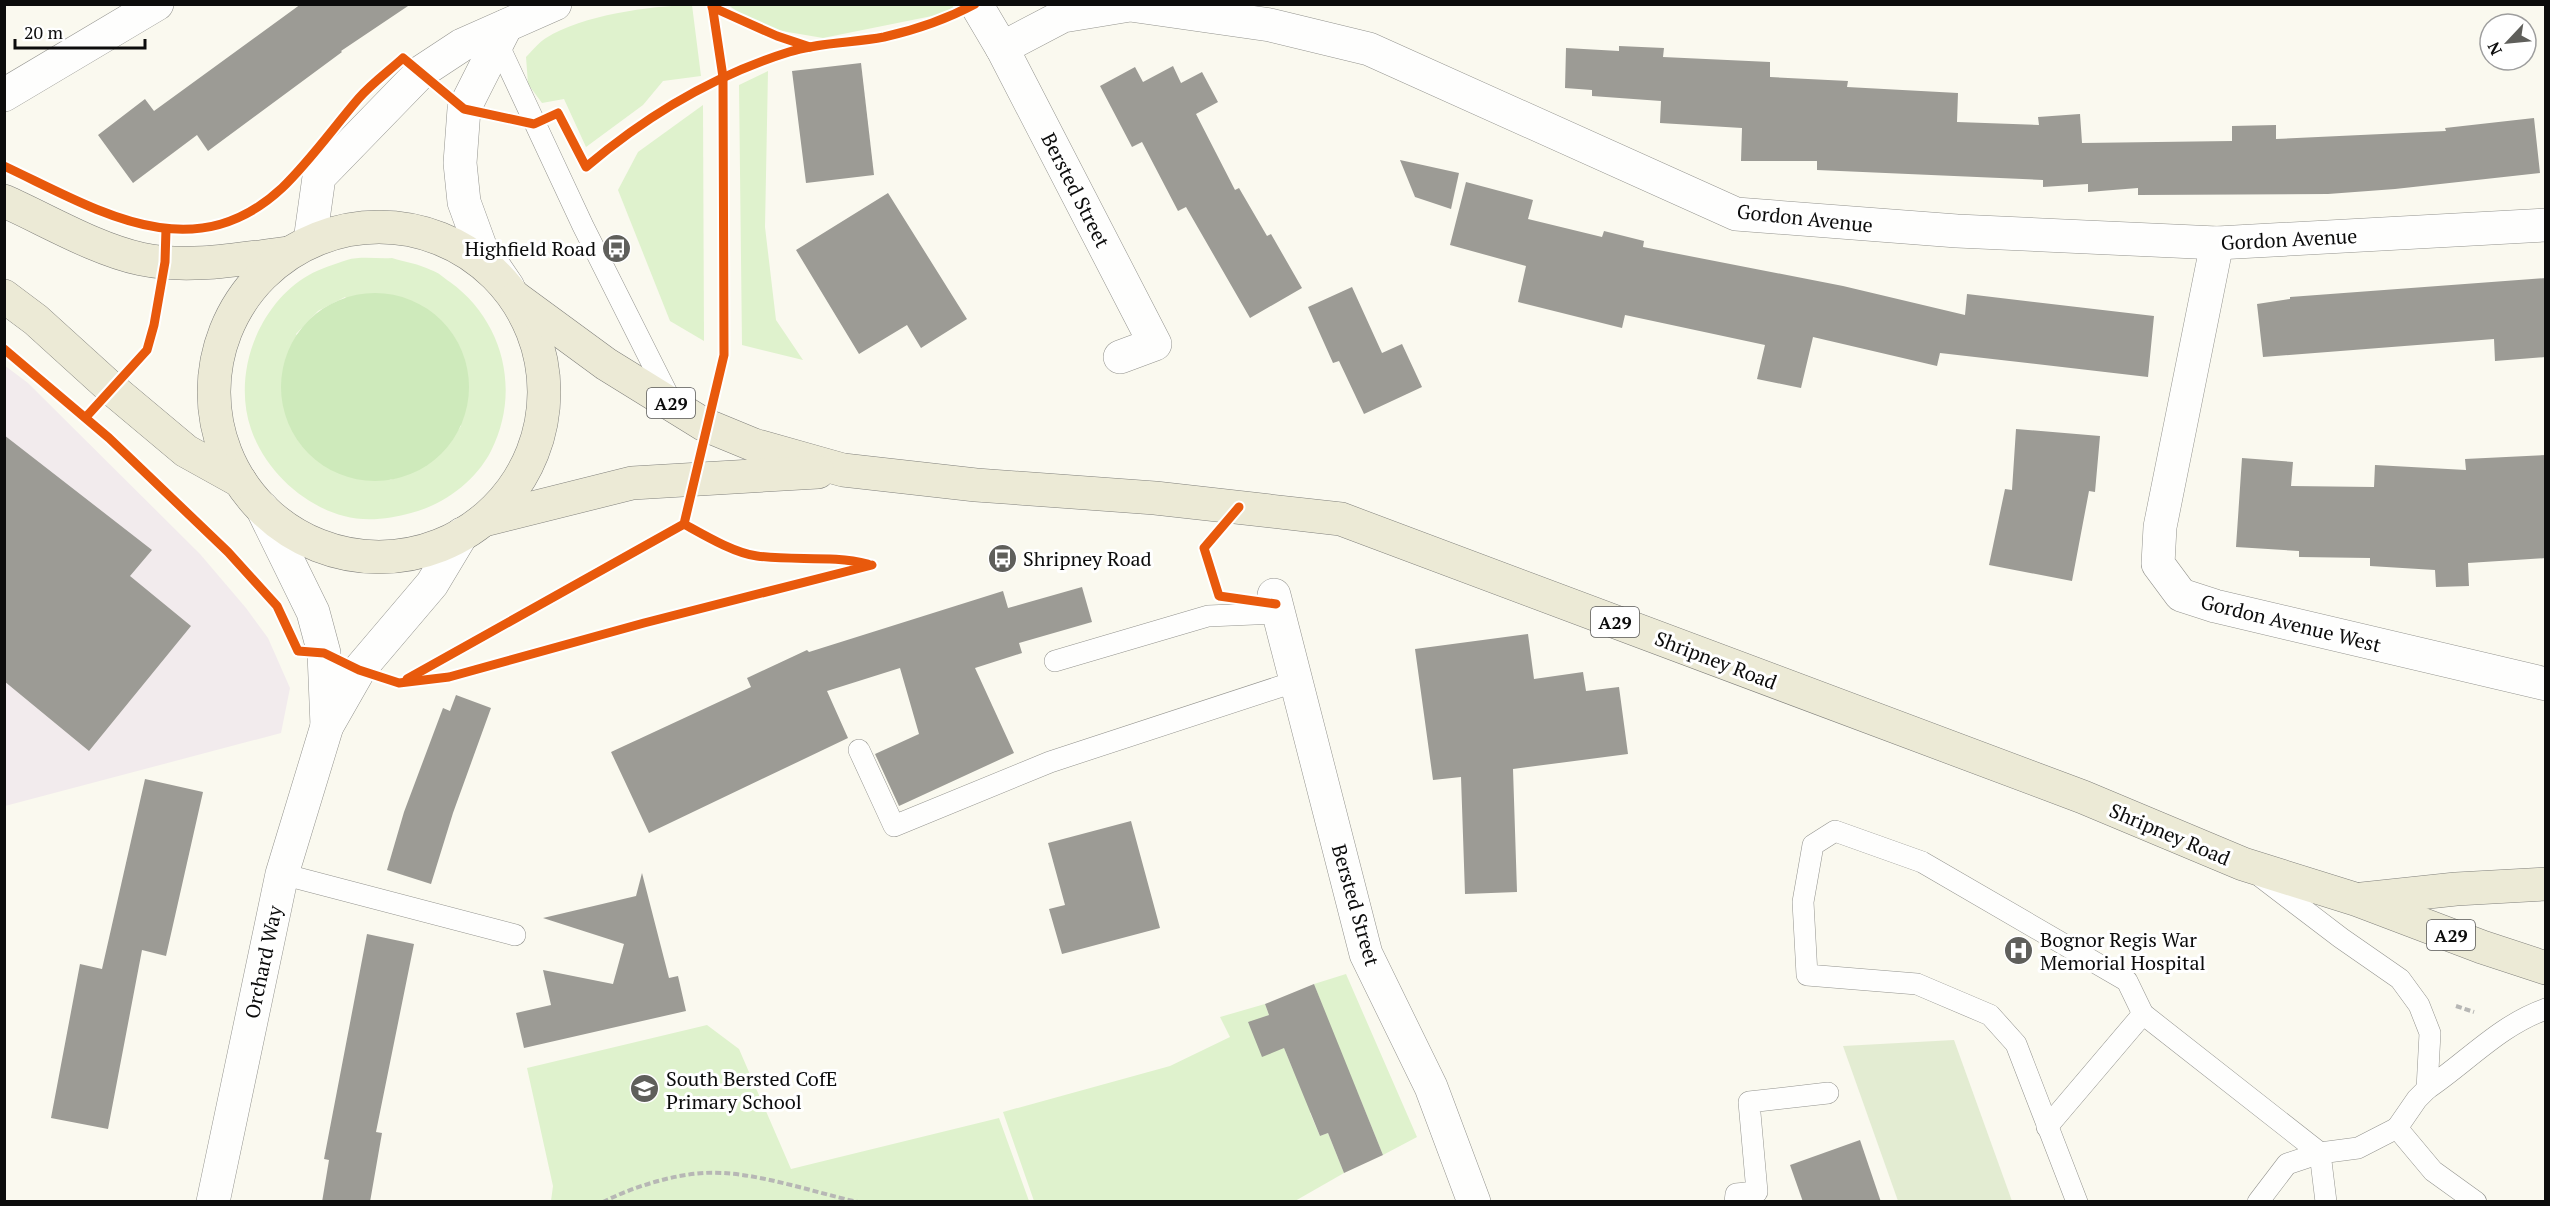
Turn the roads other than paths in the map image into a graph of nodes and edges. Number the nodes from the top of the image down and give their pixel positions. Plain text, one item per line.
1 (157, 4) edge
2 (555, 4) edge
3 (976, 4) edge
4 (500, 25) edge
5 (1002, 48) junction
6 (4, 95) edge
7 (4, 201) edge
8 (2546, 225) edge
9 (2217, 243) junction
10 (299, 247) junction
11 (512, 292) junction
12 (4, 296) edge
13 (1120, 357) dead end
14 (672, 404) junction
15 (843, 470) junction
16 (240, 481) junction
17 (262, 508) junction
18 (473, 527) junction
19 (1277, 604) joint
20 (1054, 662) dead end
21 (1297, 681) junction
22 (2546, 684) edge
23 (327, 726) junction
24 (859, 750) dead end
25 (2243, 864) junction
26 (282, 874) junction
27 (2546, 884) edge
28 (2358, 900) junction
29 (515, 935) dead end
30 (2546, 968) edge
31 (2546, 1009) edge
32 (2143, 1014) junction
33 (2427, 1089) junction
34 (1828, 1093) dead end
35 (2047, 1127) junction
36 (2397, 1128) junction
37 (2320, 1153) junction
38 (213, 1202) edge
39 (1474, 1202) edge
40 (1736, 1202) edge
41 (2077, 1202) edge
42 (2258, 1202) edge
43 (2326, 1202) edge
44 (2476, 1202) edge

1 - 6 street
2 - 4 street
3 - 5 street, Bersted Street
4 - 10 street
4 - 11 street
4 - 14 lane
5 - 9 street, Gordon Avenue
5 - 13 street, Bersted Street
7 - 10 main road, Shripney Road
8 - 9 street, Gordon Avenue
9 - 22 street, Gordon Avenue West
10 - 11 main road, Shripney Road
10 - 16 main road, Shripney Road
11 - 14 main road, Shripney Road / A29
11 - 18 main road, Shripney Road
12 - 16 main road, Shripney Road
14 - 15 main road, Shripney Road / A29
15 - 18 main road, Shripney Road / A29
15 - 25 main road, Shripney Road / A29
16 - 17 main road, Shripney Road
17 - 18 main road, Shripney Road
17 - 23 street
18 - 23 street
19 - 20 lane
19 - 21 street, Bersted Street
21 - 24 lane
21 - 39 street, Bersted Street
23 - 26 street, Orchard Way
25 - 28 main road, Shripney Road / A29
25 - 33 lane
26 - 29 lane
26 - 38 street, Orchard Way
27 - 28 main road, Shripney Road / A29
28 - 30 main road, Shripney Road / A29
31 - 33 lane
32 - 35 lane
32 - 35 lane
32 - 37 lane
33 - 36 lane
34 - 40 lane
35 - 41 lane
36 - 37 lane
36 - 44 lane
37 - 42 lane
37 - 43 lane

